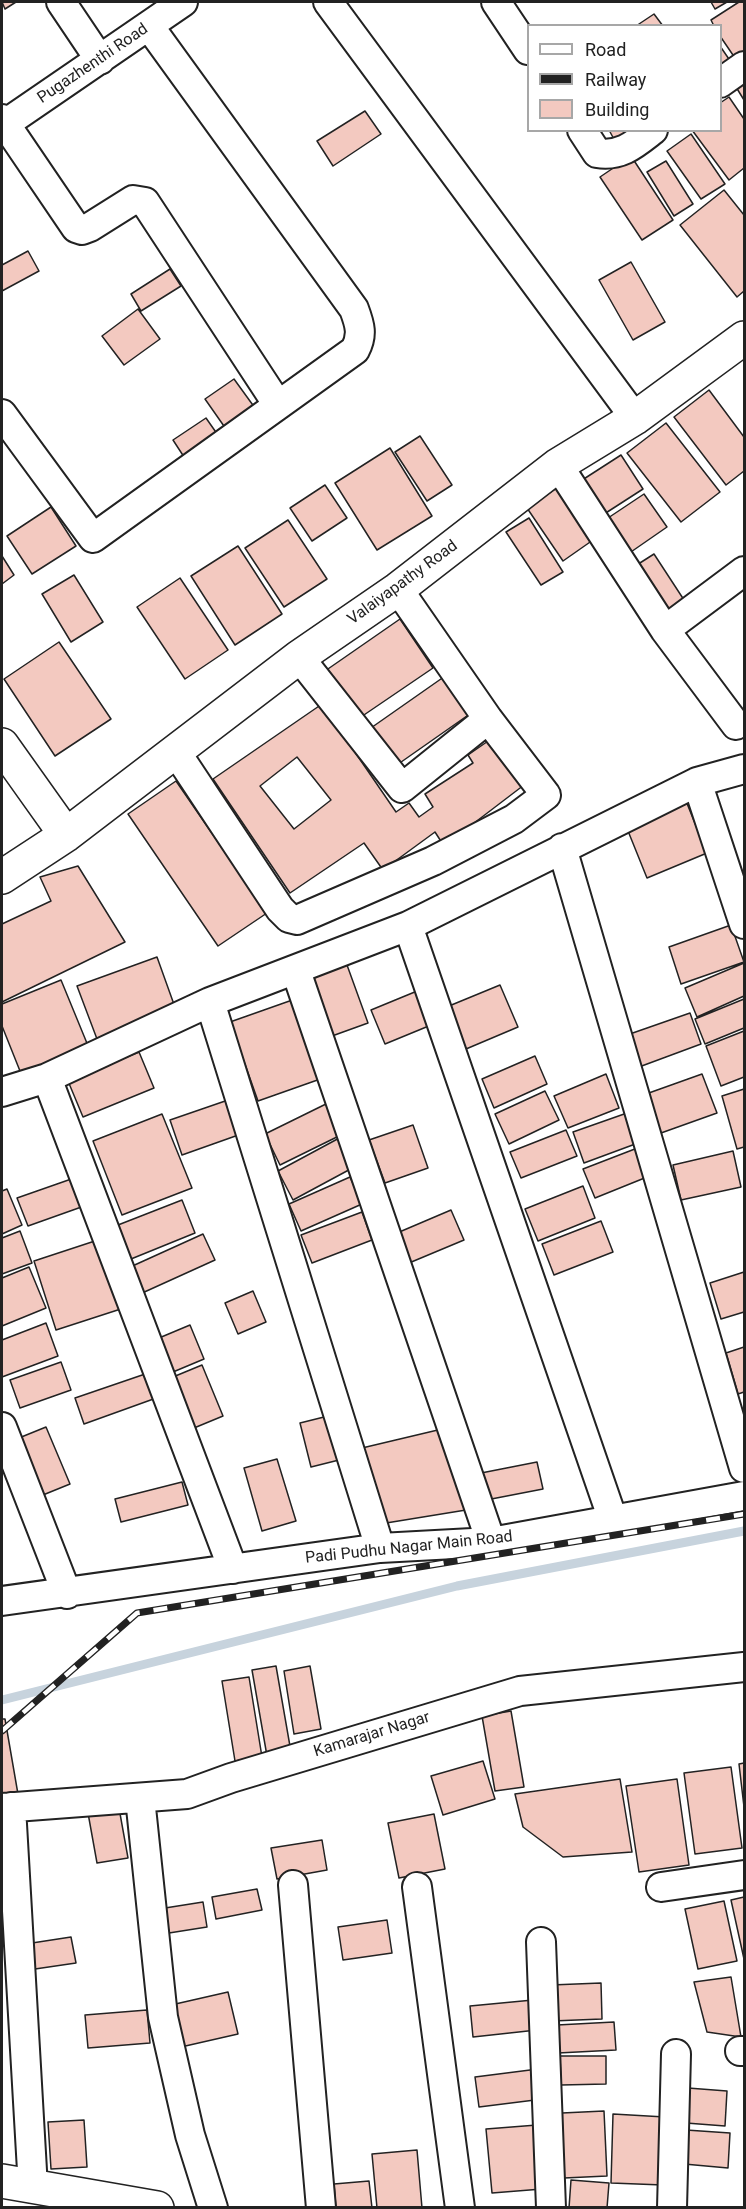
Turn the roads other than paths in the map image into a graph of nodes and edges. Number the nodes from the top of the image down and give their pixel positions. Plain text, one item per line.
1 (61, 2) edge
2 (183, 2) edge
3 (328, 2) edge
4 (496, 2) edge
5 (149, 26) junction
6 (527, 48) edge
7 (100, 60) junction
8 (744, 66) edge
9 (722, 82) edge
10 (2, 123) edge
11 (583, 132) edge
12 (650, 132) edge
13 (744, 338) edge
14 (278, 405) junction
15 (2, 414) edge
16 (635, 418) junction
17 (558, 465) junction
18 (744, 571) edge
19 (398, 589) junction
20 (665, 630) junction
21 (299, 657) junction
22 (488, 719) junction
23 (736, 725) dead end
24 (2, 745) edge
25 (176, 752) junction
26 (744, 769) edge
27 (697, 782) junction
28 (66, 835) junction
29 (562, 848) junction
30 (2, 877) edge
31 (744, 924) edge
32 (408, 926) junction
33 (296, 971) junction
34 (210, 1002) junction
35 (47, 1077) junction
36 (2, 1092) edge
37 (2, 1427) edge
38 (744, 1468) edge
39 (744, 1496) edge
40 (613, 1520) junction
41 (491, 1542) junction
42 (380, 1548) junction
43 (233, 1569) junction
44 (67, 1594) junction
45 (2, 1601) edge
46 (744, 1667) edge
47 (140, 1798) junction
48 (6, 1807) edge
49 (744, 1875) edge
50 (293, 1885) dead end
51 (417, 1887) dead end
52 (661, 1887) dead end
53 (540, 1942) dead end
54 (676, 2054) dead end
55 (2, 2181) edge
56 (33, 2188) junction
57 (89, 2202) edge
58 (157, 2208) edge
59 (213, 2208) edge
60 (321, 2208) edge
61 (460, 2208) edge
62 (551, 2208) edge
63 (672, 2208) edge

1 - 7 street
2 - 5 street, Pugazhenthi Road
3 - 16 street
4 - 6 street
5 - 7 street, Pugazhenthi Road
5 - 14 street
7 - 10 street, Pugazhenthi Road
8 - 9 street
10 - 14 street
11 - 12 street
13 - 16 main road, Valaiyapathy Road
14 - 15 street
16 - 17 main road, Valaiyapathy Road
17 - 19 main road, Valaiyapathy Road
17 - 20 street
18 - 20 street
19 - 21 main road, Valaiyapathy Road
19 - 22 street
20 - 23 street
21 - 22 street
21 - 25 main road, Valaiyapathy Road
22 - 25 street
24 - 28 main road
25 - 28 main road, Valaiyapathy Road
26 - 27 street
27 - 29 street
27 - 31 street
28 - 30 main road, Valaiyapathy Road
29 - 32 street
29 - 38 street
32 - 33 street
32 - 40 street
33 - 34 street
33 - 41 street
34 - 35 street
34 - 42 street
35 - 36 street
35 - 43 street
37 - 44 street
39 - 40 street, Padi Pudhu Nagar Main Road
40 - 41 street, Padi Pudhu Nagar Main Road
41 - 42 street, Padi Pudhu Nagar Main Road
42 - 43 street, Padi Pudhu Nagar Main Road
43 - 44 street, Padi Pudhu Nagar Main Road
44 - 45 street, Padi Pudhu Nagar Main Road
46 - 47 street, Kamarajar Nagar
47 - 48 street, Kamarajar Nagar
47 - 59 street
48 - 56 street
49 - 52 street
50 - 60 street
51 - 61 street
53 - 62 street
54 - 63 street
55 - 56 main road
56 - 57 main road
57 - 58 main road

